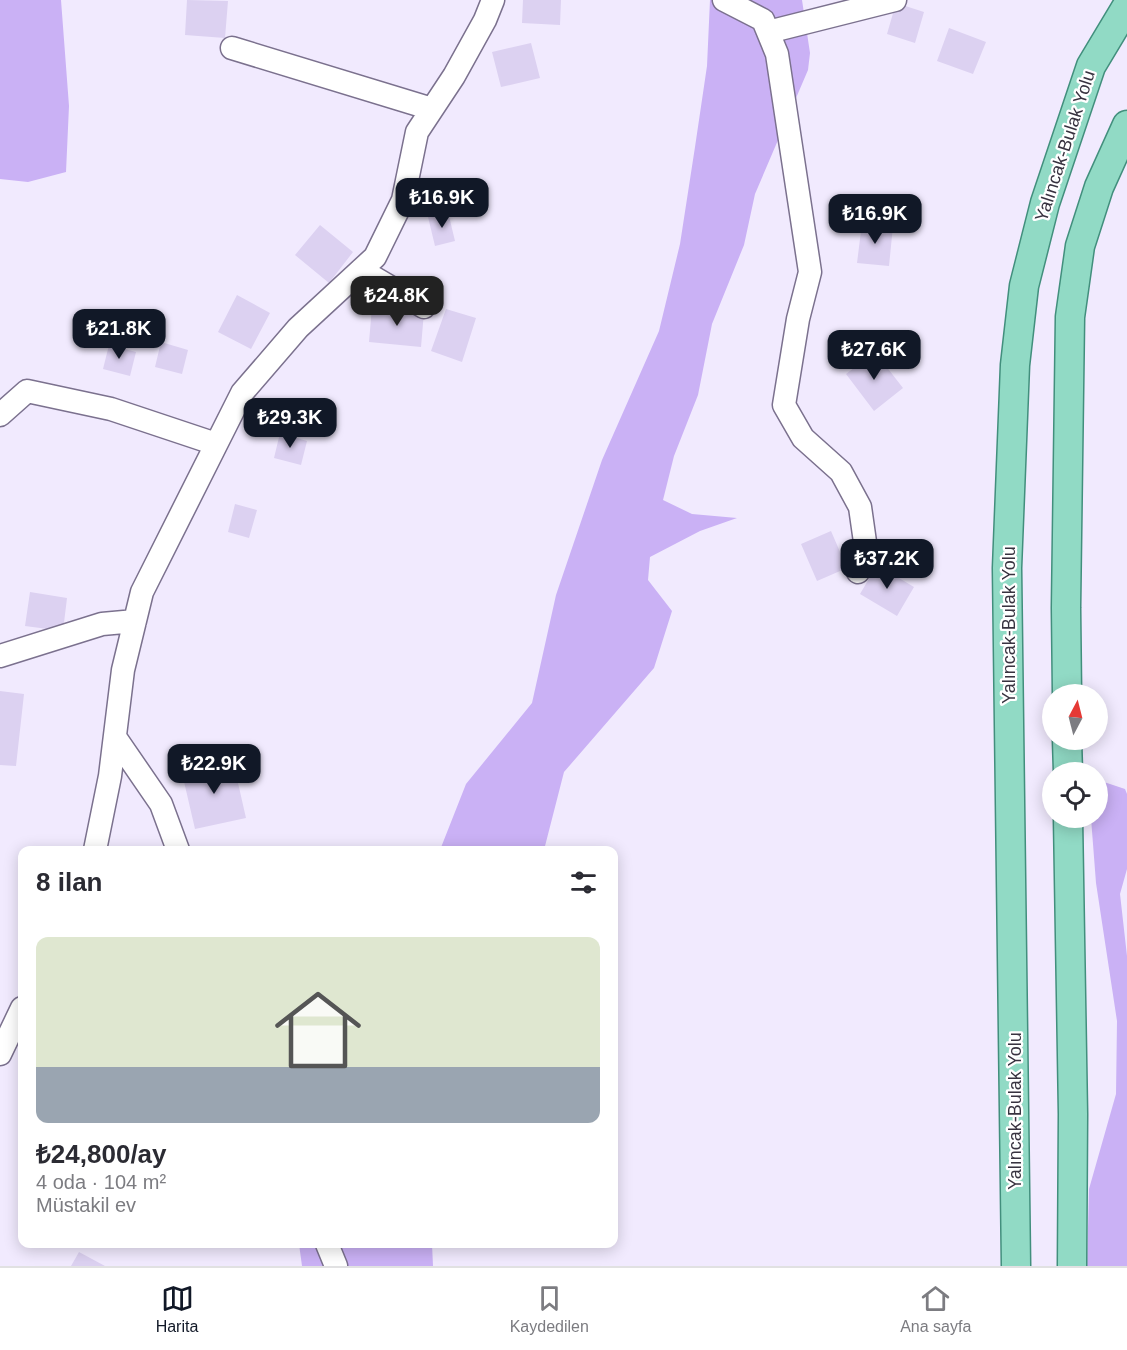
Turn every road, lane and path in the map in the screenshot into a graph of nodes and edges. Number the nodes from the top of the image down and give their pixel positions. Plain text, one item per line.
1 (493, 0) edge
2 (724, 0) edge
3 (895, 0) edge
4 (1127, 6) edge
5 (768, 32) junction
6 (232, 48) dead end
7 (432, 109) junction
8 (1127, 125) edge
9 (361, 270) junction
10 (424, 307) dead end
11 (0, 415) edge
12 (216, 444) junction
13 (858, 572) dead end
14 (135, 621) junction
15 (0, 656) edge
16 (1067, 684) edge
17 (115, 737) junction
18 (1068, 828) edge
19 (96, 846) edge
20 (177, 846) edge
21 (18, 1016) edge
22 (0, 1054) edge
23 (329, 1248) edge
24 (336, 1266) edge
25 (1016, 1266) edge
26 (1072, 1266) edge

1 - 7 street
2 - 5 street
3 - 5 street
4 - 25 main road, Yalıncak-Bulak Yolu
5 - 13 street
6 - 7 street
7 - 9 street
8 - 16 main road
9 - 10 street
9 - 12 street
11 - 12 street
12 - 14 street
14 - 15 street
14 - 17 street
17 - 19 street
17 - 20 street
18 - 26 main road
21 - 22 street
23 - 24 street

